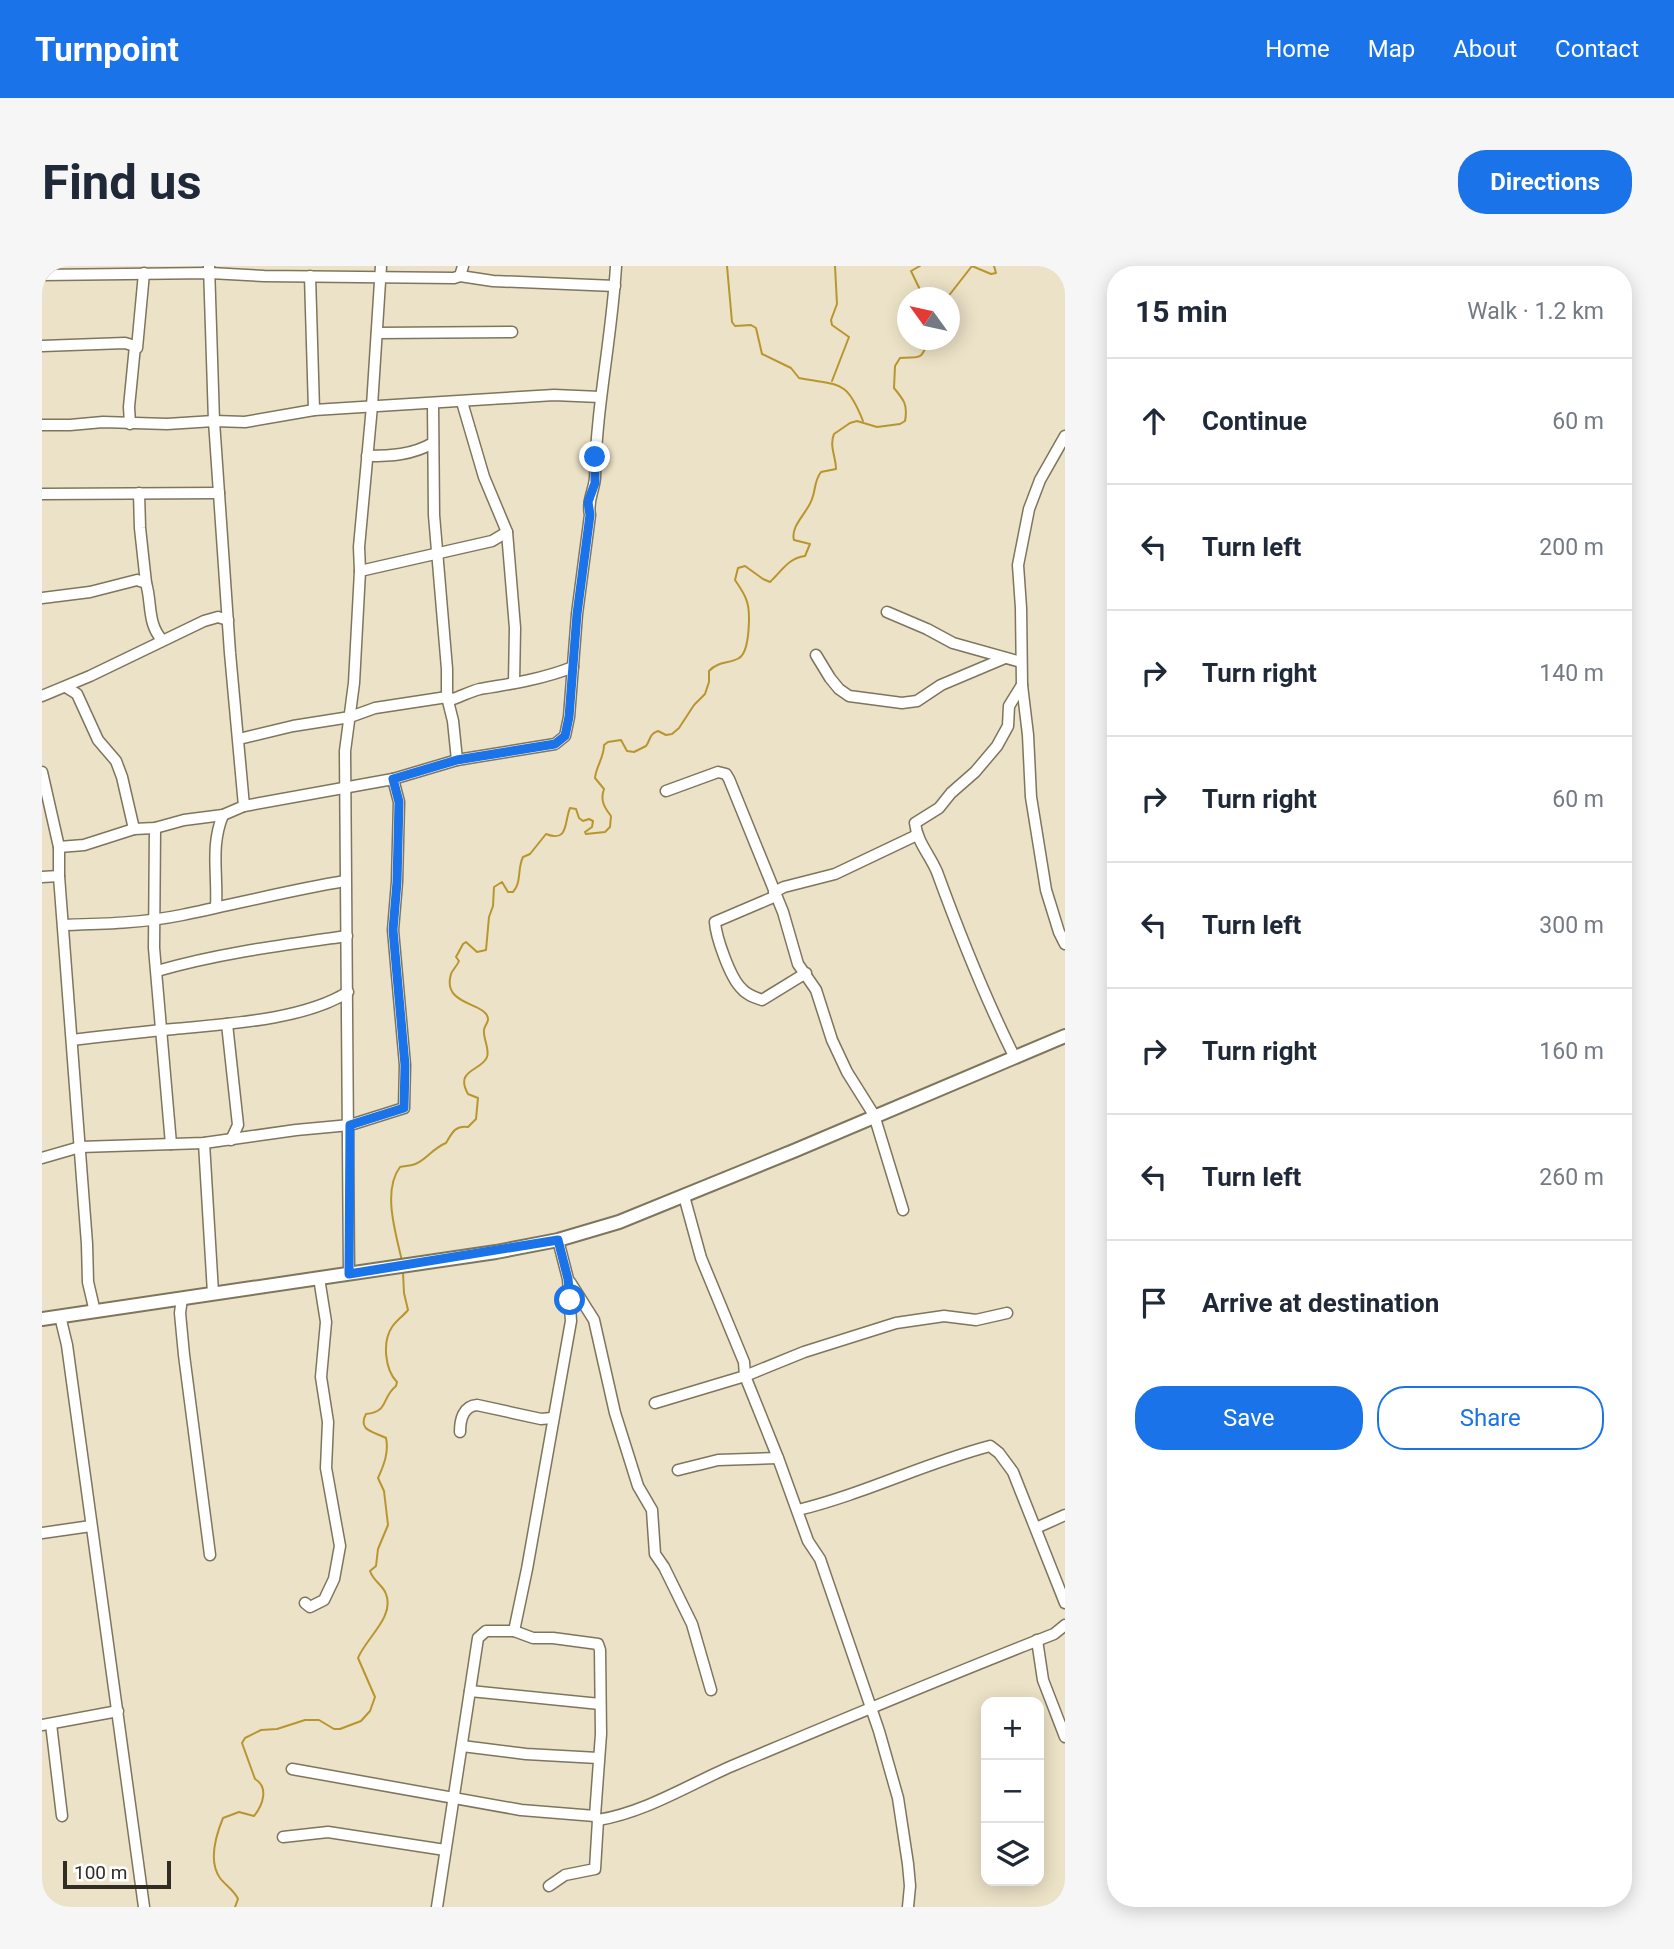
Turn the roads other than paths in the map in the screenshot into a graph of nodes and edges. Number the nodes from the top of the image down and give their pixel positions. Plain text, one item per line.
1 (616, 266) edge
2 (210, 269) edge
3 (381, 271) edge
4 (461, 271) edge
5 (144, 273) junction
6 (42, 275) edge
7 (310, 276) junction
8 (615, 286) junction
9 (512, 332) dead end
10 (377, 333) junction
11 (42, 346) edge
12 (136, 348) junction
13 (600, 397) junction
14 (462, 402) junction
15 (433, 404) junction
16 (372, 406) junction
17 (314, 410) junction
18 (214, 421) junction
19 (130, 424) junction
20 (42, 425) edge
21 (1065, 436) edge
22 (433, 443) junction
23 (368, 456) junction
24 (139, 493) junction
25 (219, 493) junction
26 (42, 494) edge
27 (507, 532) junction
28 (438, 552) junction
29 (360, 571) junction
30 (146, 583) junction
31 (42, 598) edge
32 (887, 612) dead end
33 (228, 620) junction
34 (162, 640) junction
35 (816, 655) dead end
36 (1005, 658) junction
37 (1021, 662) junction
38 (573, 667) junction
39 (514, 683) junction
40 (1022, 685) junction
41 (66, 687) junction
42 (42, 696) edge
43 (447, 697) junction
44 (350, 717) junction
45 (239, 739) junction
46 (457, 760) junction
47 (42, 772) edge
48 (393, 779) junction
49 (345, 786) junction
50 (666, 791) dead end
51 (244, 806) junction
52 (46, 811) edge
53 (223, 816) junction
54 (155, 828) junction
55 (134, 830) junction
56 (916, 835) junction
57 (59, 847) junction
58 (59, 876) junction
59 (42, 877) edge
60 (345, 881) junction
61 (775, 894) junction
62 (215, 907) junction
63 (155, 919) junction
64 (64, 925) junction
65 (347, 936) junction
66 (1065, 944) edge
67 (157, 971) junction
68 (806, 973) junction
69 (348, 992) junction
70 (228, 1024) junction
71 (160, 1030) junction
72 (1065, 1036) edge
73 (72, 1040) junction
74 (1015, 1058) junction
75 (874, 1115) junction
76 (350, 1125) junction
77 (230, 1139) junction
78 (204, 1143) junction
79 (171, 1144) junction
80 (80, 1147) junction
81 (42, 1158) edge
82 (684, 1196) junction
83 (903, 1210) dead end
84 (558, 1240) junction
85 (349, 1274) junction
86 (318, 1278) junction
87 (568, 1279) junction
88 (213, 1293) junction
89 (182, 1298) junction
90 (95, 1312) junction
91 (1007, 1312) dead end
92 (60, 1317) junction
93 (42, 1319) edge
94 (744, 1376) junction
95 (655, 1403) dead end
96 (552, 1418) junction
97 (460, 1432) dead end
98 (778, 1458) junction
99 (678, 1470) dead end
100 (799, 1510) junction
101 (1065, 1515) edge
102 (91, 1526) junction
103 (1037, 1528) junction
104 (42, 1533) edge
105 (210, 1555) dead end
106 (305, 1603) dead end
107 (1065, 1603) edge
108 (1065, 1625) edge
109 (514, 1631) junction
110 (1037, 1640) junction
111 (711, 1690) dead end
112 (470, 1691) junction
113 (600, 1704) junction
114 (871, 1706) junction
115 (118, 1711) junction
116 (46, 1725) edge
117 (1065, 1737) edge
118 (462, 1746) junction
119 (598, 1758) junction
120 (292, 1769) dead end
121 (453, 1799) junction
122 (62, 1816) dead end
123 (597, 1818) junction
124 (283, 1837) dead end
125 (445, 1850) junction
126 (549, 1886) dead end
127 (144, 1907) edge
128 (437, 1907) edge
129 (908, 1907) edge

1 - 8 street
2 - 5 street
2 - 7 street
2 - 18 street
3 - 4 street
3 - 7 street
3 - 10 street
4 - 8 street
5 - 6 street
5 - 12 street
7 - 17 street
8 - 13 street
9 - 10 street
10 - 16 street
11 - 12 street
12 - 19 street
13 - 14 street
13 - 38 street
14 - 15 street
14 - 27 street
15 - 16 street
15 - 22 street
16 - 17 street
16 - 23 street
17 - 18 street
18 - 19 street
18 - 25 street
19 - 20 street
21 - 37 street
22 - 23 street
22 - 28 street
23 - 29 street
24 - 25 street
24 - 26 street
24 - 30 street
25 - 33 street
27 - 28 street
27 - 39 street
28 - 29 street
28 - 43 street
29 - 44 street
30 - 31 street
30 - 34 street
32 - 36 street
33 - 34 street
33 - 45 street
34 - 41 street
35 - 36 street
36 - 37 street
37 - 40 street
38 - 39 street
38 - 46 street
39 - 43 street
40 - 56 street
40 - 66 street
41 - 42 street
41 - 55 street
43 - 44 street
43 - 46 street
44 - 45 street
44 - 49 street
45 - 51 street
46 - 48 street
47 - 52 street
48 - 49 street
48 - 76 street
49 - 51 street
49 - 60 street
50 - 61 street
51 - 53 street
52 - 57 street
53 - 54 street
53 - 62 street
54 - 55 street
54 - 63 street
55 - 57 street
56 - 61 street
56 - 74 street
57 - 58 street
58 - 59 street
58 - 64 street
60 - 62 street
60 - 65 street
61 - 68 street
61 - 68 street
62 - 63 street
63 - 64 street
63 - 67 street
64 - 73 street
65 - 67 street
65 - 69 street
67 - 71 street
68 - 75 street
69 - 70 street
69 - 76 street
70 - 71 street
70 - 77 street
71 - 73 street
71 - 79 street
72 - 74 main road
73 - 80 street
74 - 75 main road
75 - 82 main road
75 - 83 street
76 - 77 street
76 - 85 street
77 - 78 street
78 - 79 street
78 - 88 street
79 - 80 street
80 - 81 street
80 - 90 street
82 - 84 main road
82 - 94 street
84 - 85 main road
84 - 87 street
85 - 86 main road
86 - 88 main road
86 - 106 street
87 - 96 street
87 - 111 street
88 - 89 main road
89 - 90 main road
89 - 105 street
90 - 92 main road
91 - 94 street
92 - 93 main road
92 - 102 street
94 - 95 street
94 - 98 street
96 - 97 street
96 - 109 street
98 - 99 street
98 - 100 street
100 - 103 street
100 - 114 street
101 - 103 street
102 - 104 street
102 - 115 street
103 - 107 street
108 - 110 street
109 - 112 street
109 - 113 street
110 - 114 street
110 - 117 street
112 - 113 street
112 - 118 street
113 - 119 street
114 - 123 street
114 - 129 street
115 - 116 street
115 - 127 street
116 - 122 street
118 - 119 street
118 - 121 street
119 - 123 street
120 - 121 street
121 - 123 street
121 - 125 street
123 - 126 street
124 - 125 street
125 - 128 street

